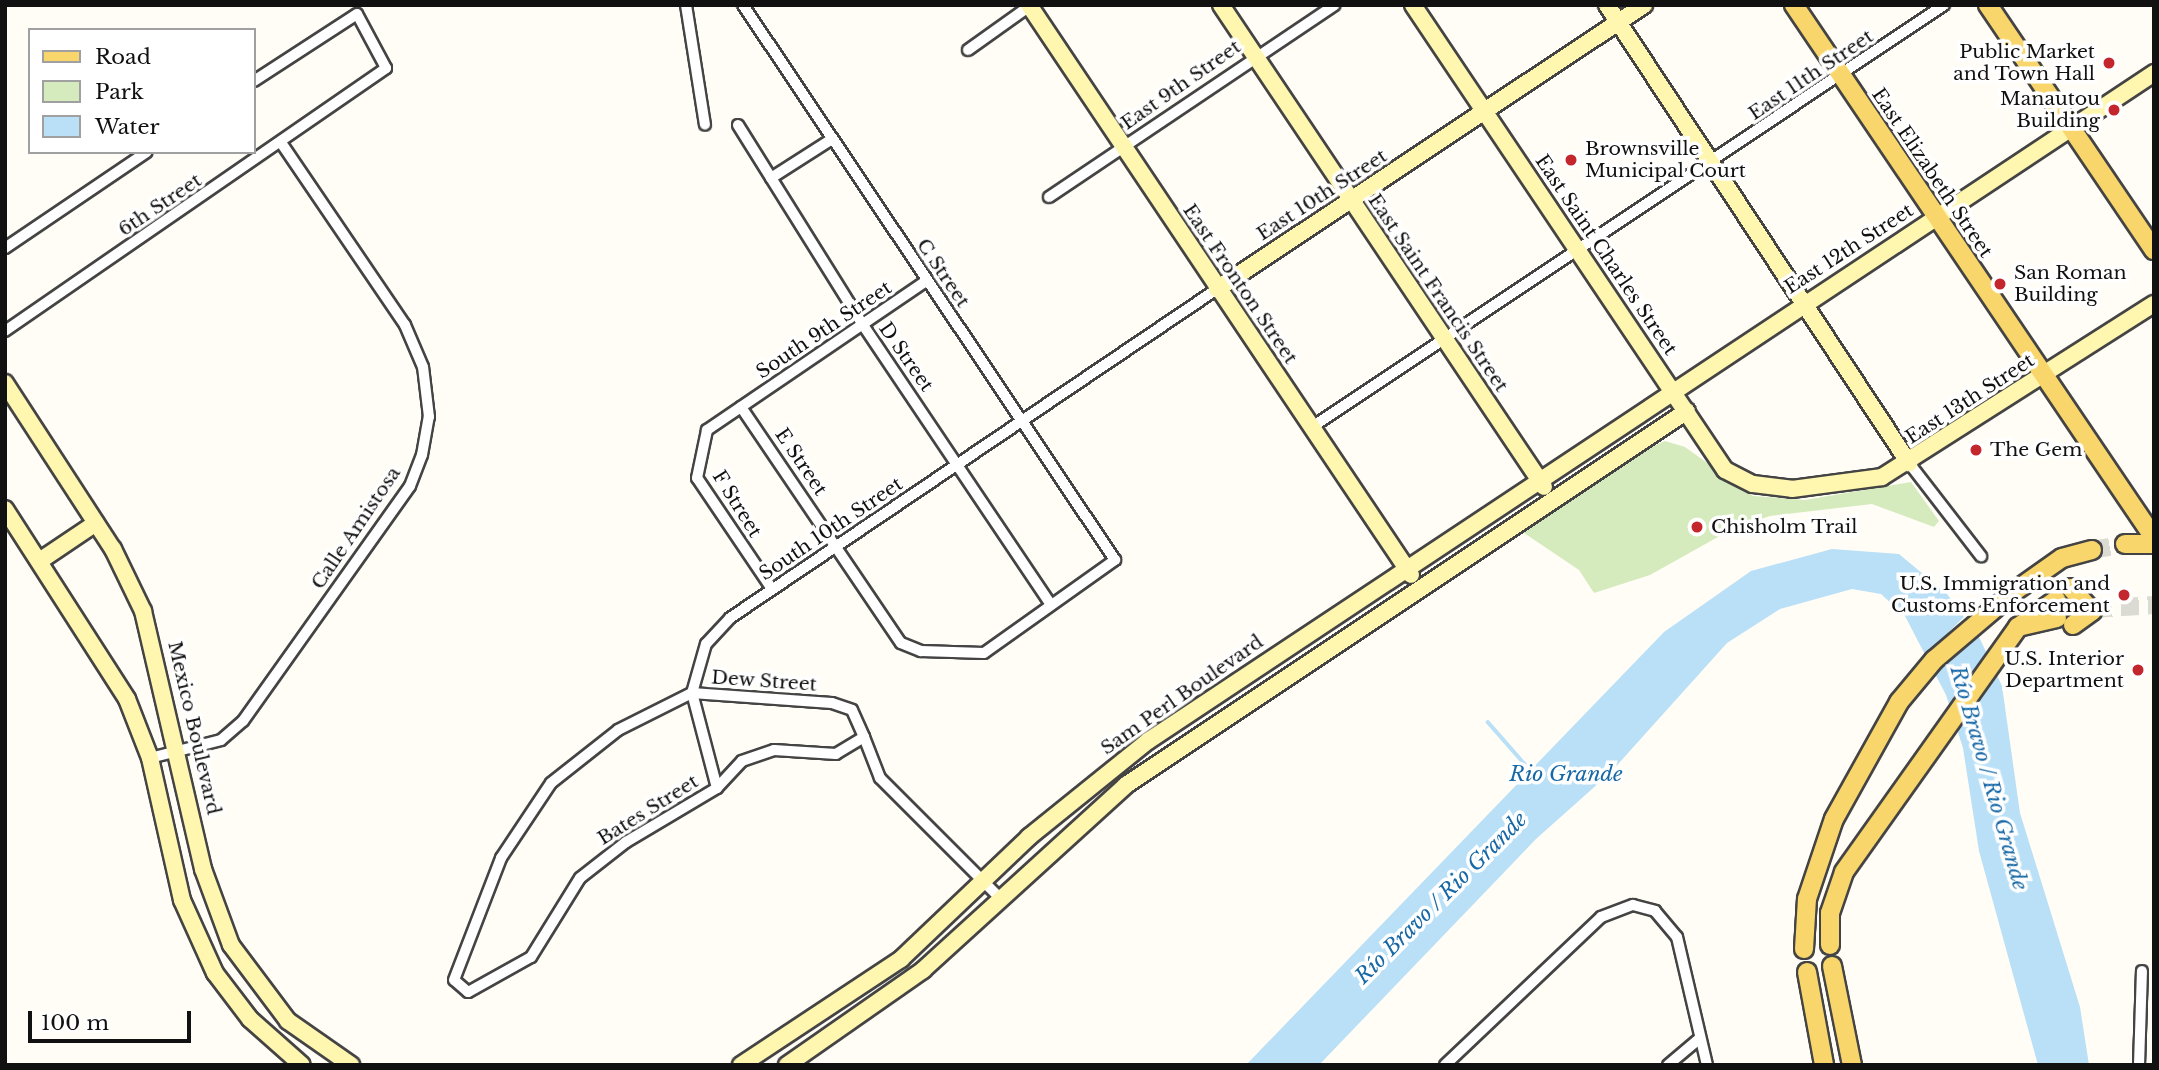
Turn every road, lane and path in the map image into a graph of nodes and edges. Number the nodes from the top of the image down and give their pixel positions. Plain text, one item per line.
1 (686, 5) edge
2 (743, 5) edge
3 (1221, 5) edge
4 (1335, 5) edge
5 (1413, 5) edge
6 (1607, 5) edge
7 (1644, 5) edge
8 (1794, 5) edge
9 (1944, 5) edge
10 (1988, 5) edge
11 (1030, 6) edge
12 (1618, 22) junction
13 (968, 50) dead end
14 (1254, 56) junction
15 (2154, 73) edge
16 (1842, 77) junction
17 (256, 80) edge
18 (1484, 111) junction
19 (705, 125) dead end
20 (738, 125) dead end
21 (2071, 129) junction
22 (832, 139) junction
23 (282, 144) junction
24 (1124, 146) junction
25 (144, 154) edge
26 (1709, 163) junction
27 (771, 178) junction
28 (1049, 197) dead end
29 (1352, 202) junction
30 (1937, 217) junction
31 (5, 248) edge
32 (2154, 250) edge
33 (1578, 251) junction
34 (926, 281) junction
35 (1217, 289) junction
36 (2154, 303) edge
37 (1804, 305) junction
38 (863, 326) junction
39 (5, 331) edge
40 (1445, 339) junction
41 (2045, 376) junction
42 (5, 383) edge
43 (1671, 389) junction
44 (741, 407) junction
45 (1687, 411) junction
46 (1022, 419) junction
47 (1312, 427) junction
48 (1909, 463) junction
49 (958, 464) junction
50 (1539, 479) junction
51 (1792, 489) joint
52 (1551, 498) junction
53 (5, 509) edge
54 (96, 523) junction
55 (2154, 538) edge
56 (2125, 544) tunnel mouth
57 (2154, 544) edge
58 (837, 546) junction
59 (2092, 550) tunnel mouth
60 (1981, 556) dead end
61 (41, 560) junction
62 (1406, 567) junction
63 (1418, 585) junction
64 (772, 589) junction
65 (1051, 605) junction
66 (2064, 608) junction
67 (692, 693) junction
68 (864, 737) junction
69 (179, 750) junction
70 (150, 758) junction
71 (717, 788) junction
72 (982, 879) junction
73 (1000, 898) junction
74 (1830, 945) dead end
75 (1804, 949) dead end
76 (1832, 967) dead end
77 (2142, 971) dead end
78 (1807, 972) dead end
79 (454, 980) joint
80 (819, 1018) junction
81 (829, 1038) junction
82 (1698, 1040) junction
83 (302, 1065) edge
84 (351, 1065) edge
85 (741, 1065) edge
86 (787, 1065) edge
87 (1445, 1065) edge
88 (1668, 1065) edge
89 (1707, 1065) edge
90 (1824, 1065) edge
91 (1852, 1065) edge
92 (2139, 1065) edge

1 - 19 street
2 - 22 street, C Street
3 - 14 main road, East Saint Francis Street
4 - 14 street, East 9th Street
5 - 18 main road, East Saint Charles Street
6 - 12 main road
7 - 12 main road, East 10th Street
8 - 16 main road, East Elizabeth Street
9 - 16 street, East 11th Street
10 - 21 main road
11 - 13 street
11 - 24 main road, East Fronton Street
12 - 18 main road, East 10th Street
12 - 26 main road
14 - 24 street, East 9th Street
14 - 29 main road, East Saint Francis Street
15 - 21 main road, East 12th Street
16 - 26 street, East 11th Street
16 - 30 main road, East Elizabeth Street
17 - 23 street, 6th Street
18 - 29 main road, East 10th Street
18 - 33 main road, East Saint Charles Street
20 - 27 street, D Street
21 - 30 main road, East 12th Street
21 - 32 main road
22 - 27 street
22 - 34 street, C Street
23 - 39 street, 6th Street
23 - 69 street, Calle Amistosa
24 - 28 street, East 9th Street
24 - 35 main road, East Fronton Street
25 - 31 street
26 - 33 street, East 11th Street
26 - 37 main road
27 - 38 street, D Street
29 - 35 main road, East 10th Street
29 - 40 main road, East Saint Francis Street
30 - 37 main road, East 12th Street
30 - 41 main road, East Elizabeth Street
33 - 40 street, East 11th Street
33 - 43 main road, East Saint Charles Street
34 - 38 street, South 9th Street
34 - 46 street, C Street
35 - 46 street, East 10th Street
35 - 47 main road, East Fronton Street
36 - 41 main road, East 13th Street
37 - 43 main road, East 12th Street
37 - 48 main road
38 - 44 street, South 9th Street
38 - 49 street, D Street
40 - 47 street, East 11th Street
40 - 50 main road, East Saint Francis Street
41 - 48 main road, East 13th Street
41 - 55 main road, East Elizabeth Street
42 - 54 main road, Mexico Boulevard
43 - 45 main road, East Saint Charles Street
43 - 50 main road, Sam Perl Boulevard
44 - 58 street, E Street
44 - 64 street, F Street
45 - 51 main road, East Saint Charles Street
45 - 52 main road
46 - 49 street, South 10th Street
46 - 65 street, C Street
47 - 62 main road, East Fronton Street
48 - 51 main road, East 13th Street
48 - 60 street
49 - 58 street, South 10th Street
49 - 65 street, D Street
50 - 52 main road, East Saint Francis Street
50 - 62 main road, Sam Perl Boulevard
52 - 63 main road
53 - 61 main road
54 - 61 main road
54 - 69 main road, Mexico Boulevard
56 - 57 main road
58 - 64 street, South 10th Street
58 - 65 street, E Street
59 - 75 main road
61 - 70 main road
62 - 63 main road, East Fronton Street
62 - 72 main road, Sam Perl Boulevard
63 - 73 main road
64 - 67 street, South 10th Street
66 - 66 main road
66 - 74 main road
67 - 68 street, Dew Street
67 - 71 street
67 - 79 street, Dew Street
68 - 71 street, Bates Street
68 - 72 street, Dew Street
69 - 70 street, Calle Amistosa
69 - 84 main road, Mexico Boulevard
70 - 83 main road
71 - 79 street, Bates Street
72 - 73 street, Dew Street
72 - 80 main road, Sam Perl Boulevard
73 - 81 main road
76 - 91 main road
77 - 92 street
78 - 90 main road
80 - 81 main road
80 - 85 main road, Sam Perl Boulevard
81 - 86 main road
82 - 87 street
82 - 88 street
82 - 89 street

